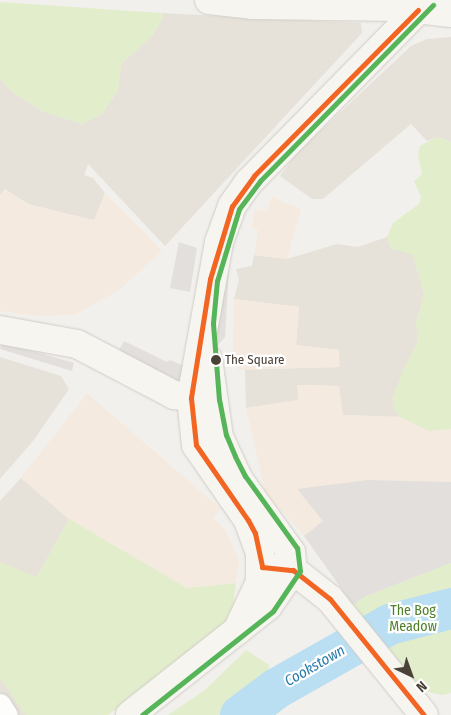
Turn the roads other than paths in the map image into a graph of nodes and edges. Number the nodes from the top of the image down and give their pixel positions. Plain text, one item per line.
1 (209, 0) edge
2 (423, 5) edge
3 (451, 13) edge
4 (0, 330) edge
5 (202, 399) junction
6 (262, 567) junction
7 (293, 570) junction
8 (238, 631) junction
9 (0, 704) edge
10 (7, 715) edge
11 (130, 715) edge
12 (424, 715) edge

1 - 2 main road
2 - 3 main road
2 - 5 main road
4 - 5 main road
5 - 6 main road
5 - 7 main road
6 - 7 main road
6 - 8 main road
7 - 8 main road
7 - 12 main road
8 - 11 main road
9 - 10 street

